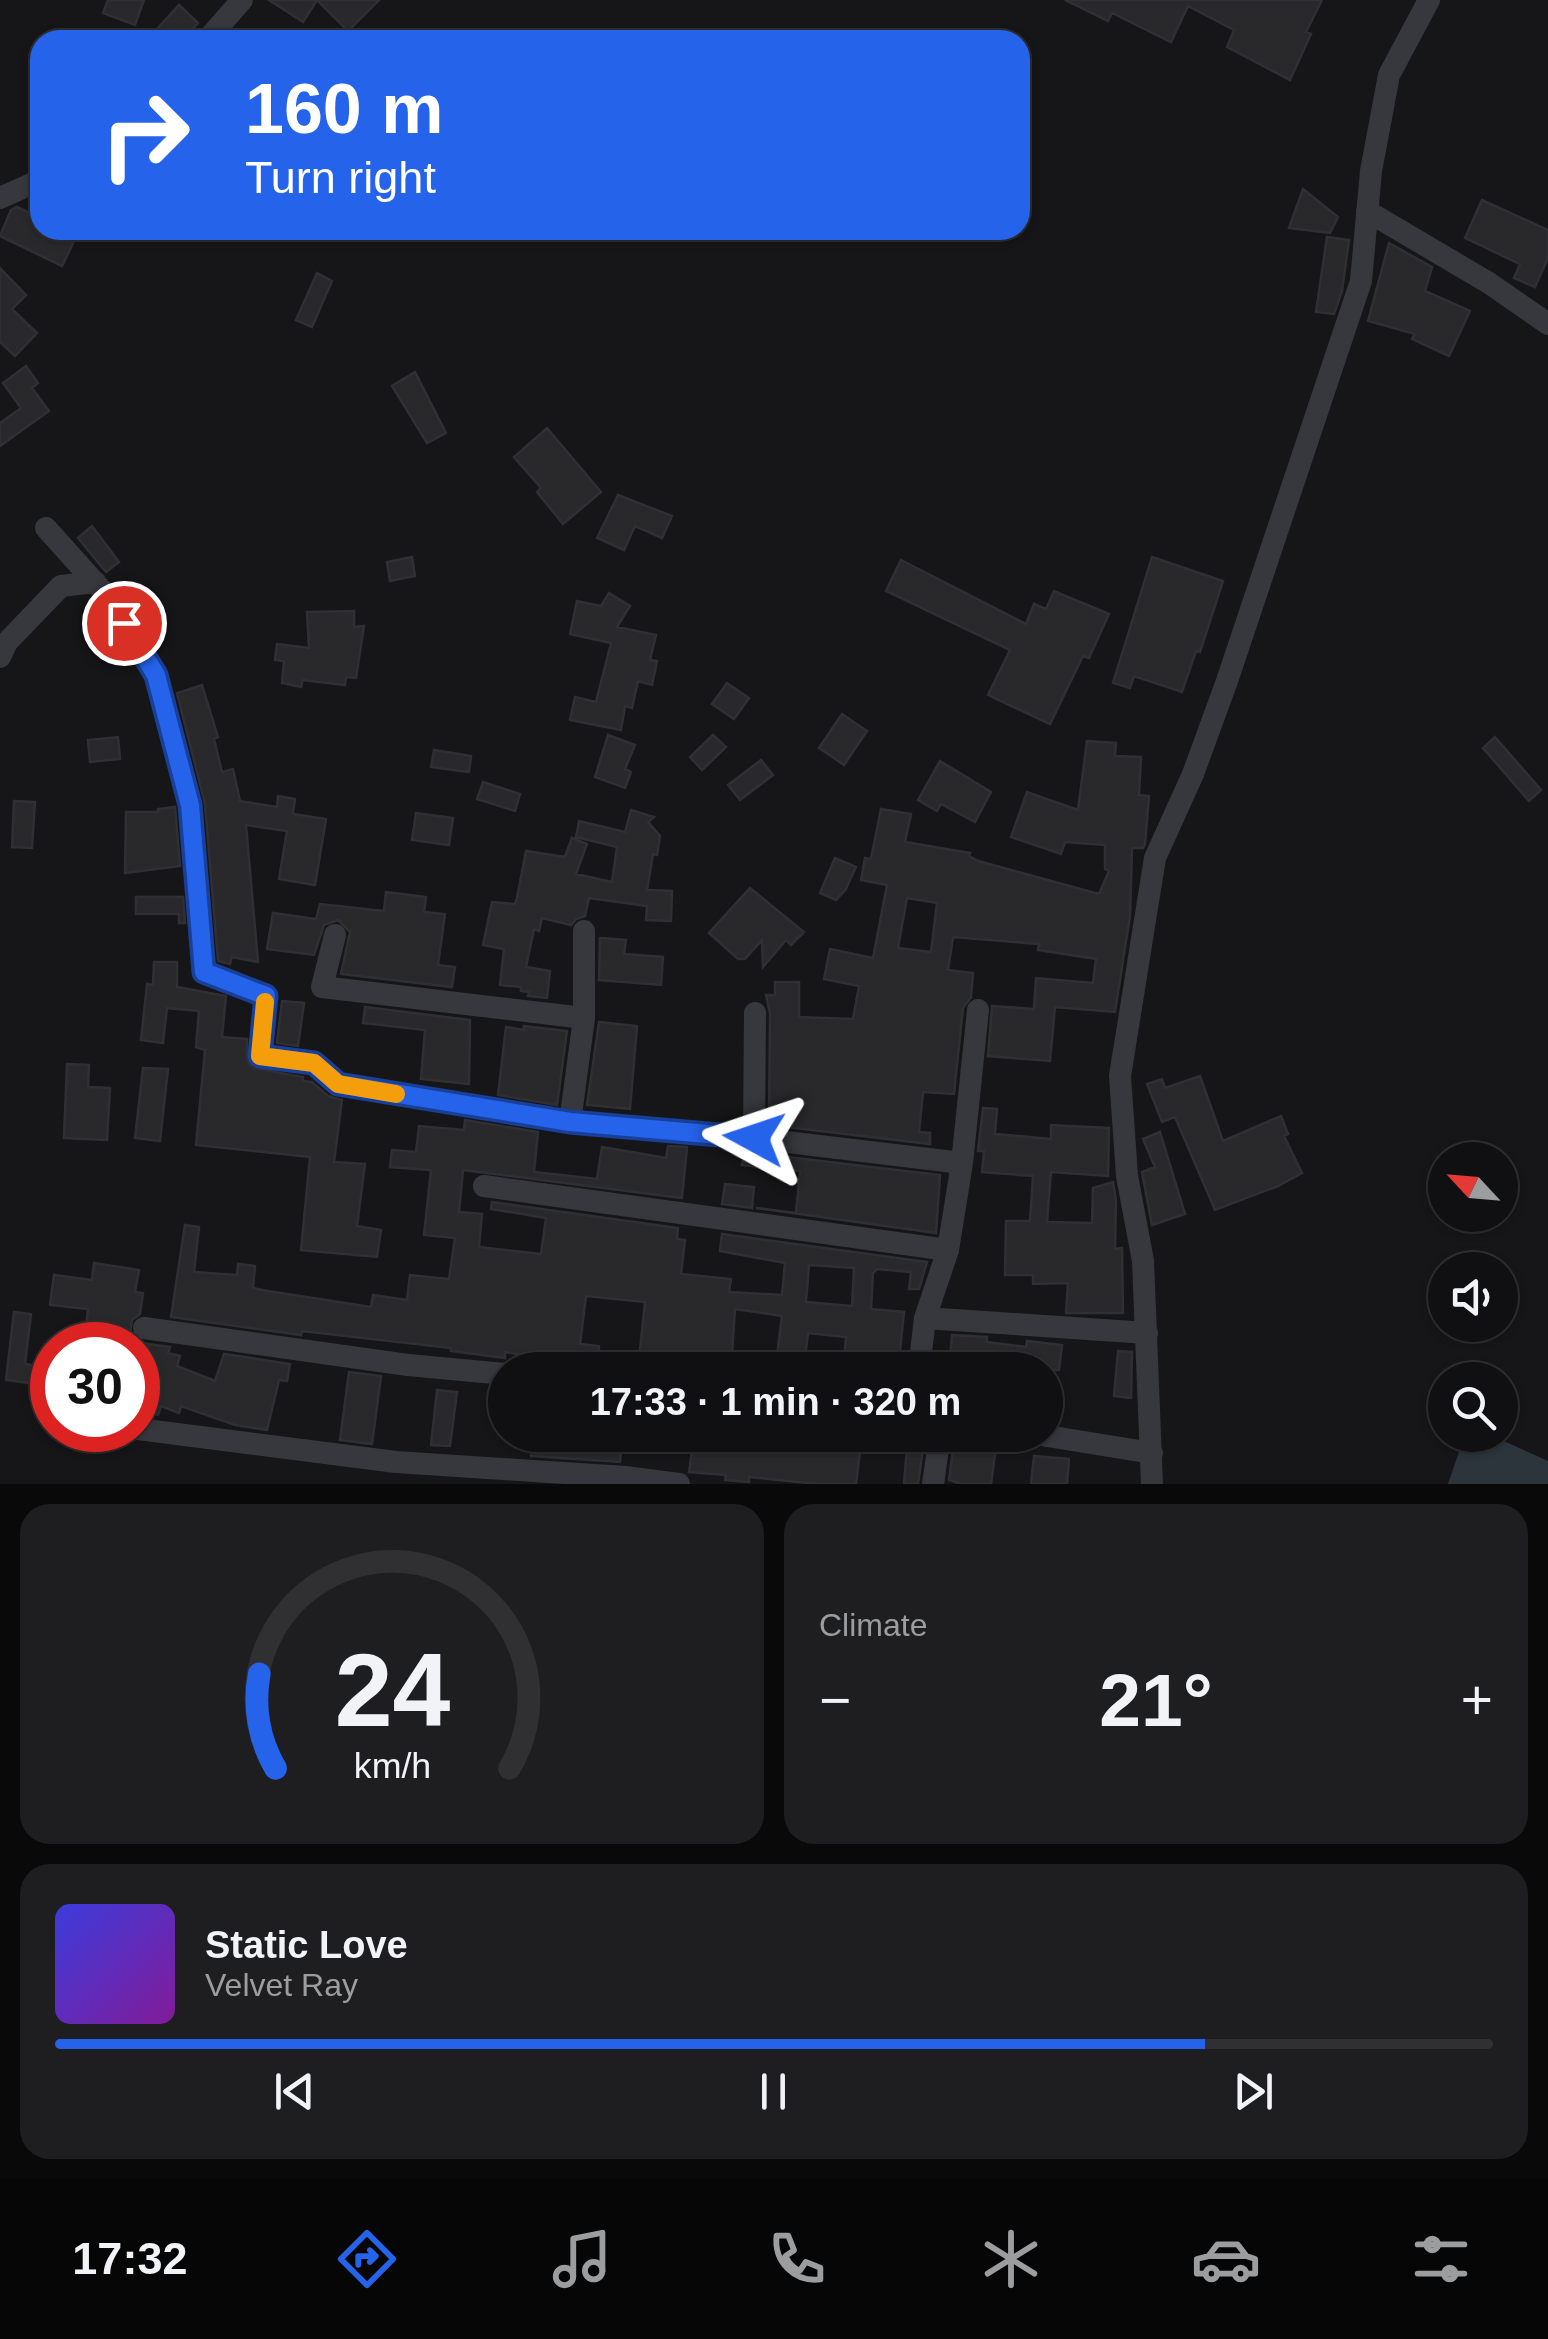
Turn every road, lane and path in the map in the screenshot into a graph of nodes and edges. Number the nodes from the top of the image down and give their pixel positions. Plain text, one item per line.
1 (242, 0) edge
2 (1430, 0) edge
3 (216, 30) edge
4 (30, 184) edge
5 (0, 198) edge
6 (1368, 211) junction
7 (1548, 324) edge
8 (46, 528) dead end
9 (95, 582) junction
10 (0, 657) edge
11 (584, 930) dead end
12 (335, 934) dead end
13 (978, 1010) dead end
14 (756, 1013) dead end
15 (584, 1018) junction
16 (570, 1122) junction
17 (754, 1138) junction
18 (962, 1164) junction
19 (484, 1186) dead end
20 (948, 1250) junction
21 (925, 1318) junction
22 (160, 1330) edge
23 (1147, 1332) junction
24 (921, 1352) edge
25 (488, 1372) edge
26 (160, 1432) edge
27 (1063, 1439) edge
28 (937, 1452) edge
29 (1152, 1454) junction
30 (679, 1484) edge
31 (932, 1484) edge
32 (1152, 1484) edge

1 - 3 street
2 - 6 street
4 - 5 street
6 - 7 street
6 - 23 street
8 - 9 street
9 - 10 street
9 - 16 street
11 - 15 street
12 - 15 street
13 - 18 street
14 - 17 street
15 - 16 street
16 - 17 street
17 - 18 street
18 - 20 street
19 - 20 street
20 - 21 street
21 - 23 street
21 - 24 street
22 - 25 street
23 - 29 street
26 - 30 street
27 - 29 street
28 - 31 street
29 - 32 street

